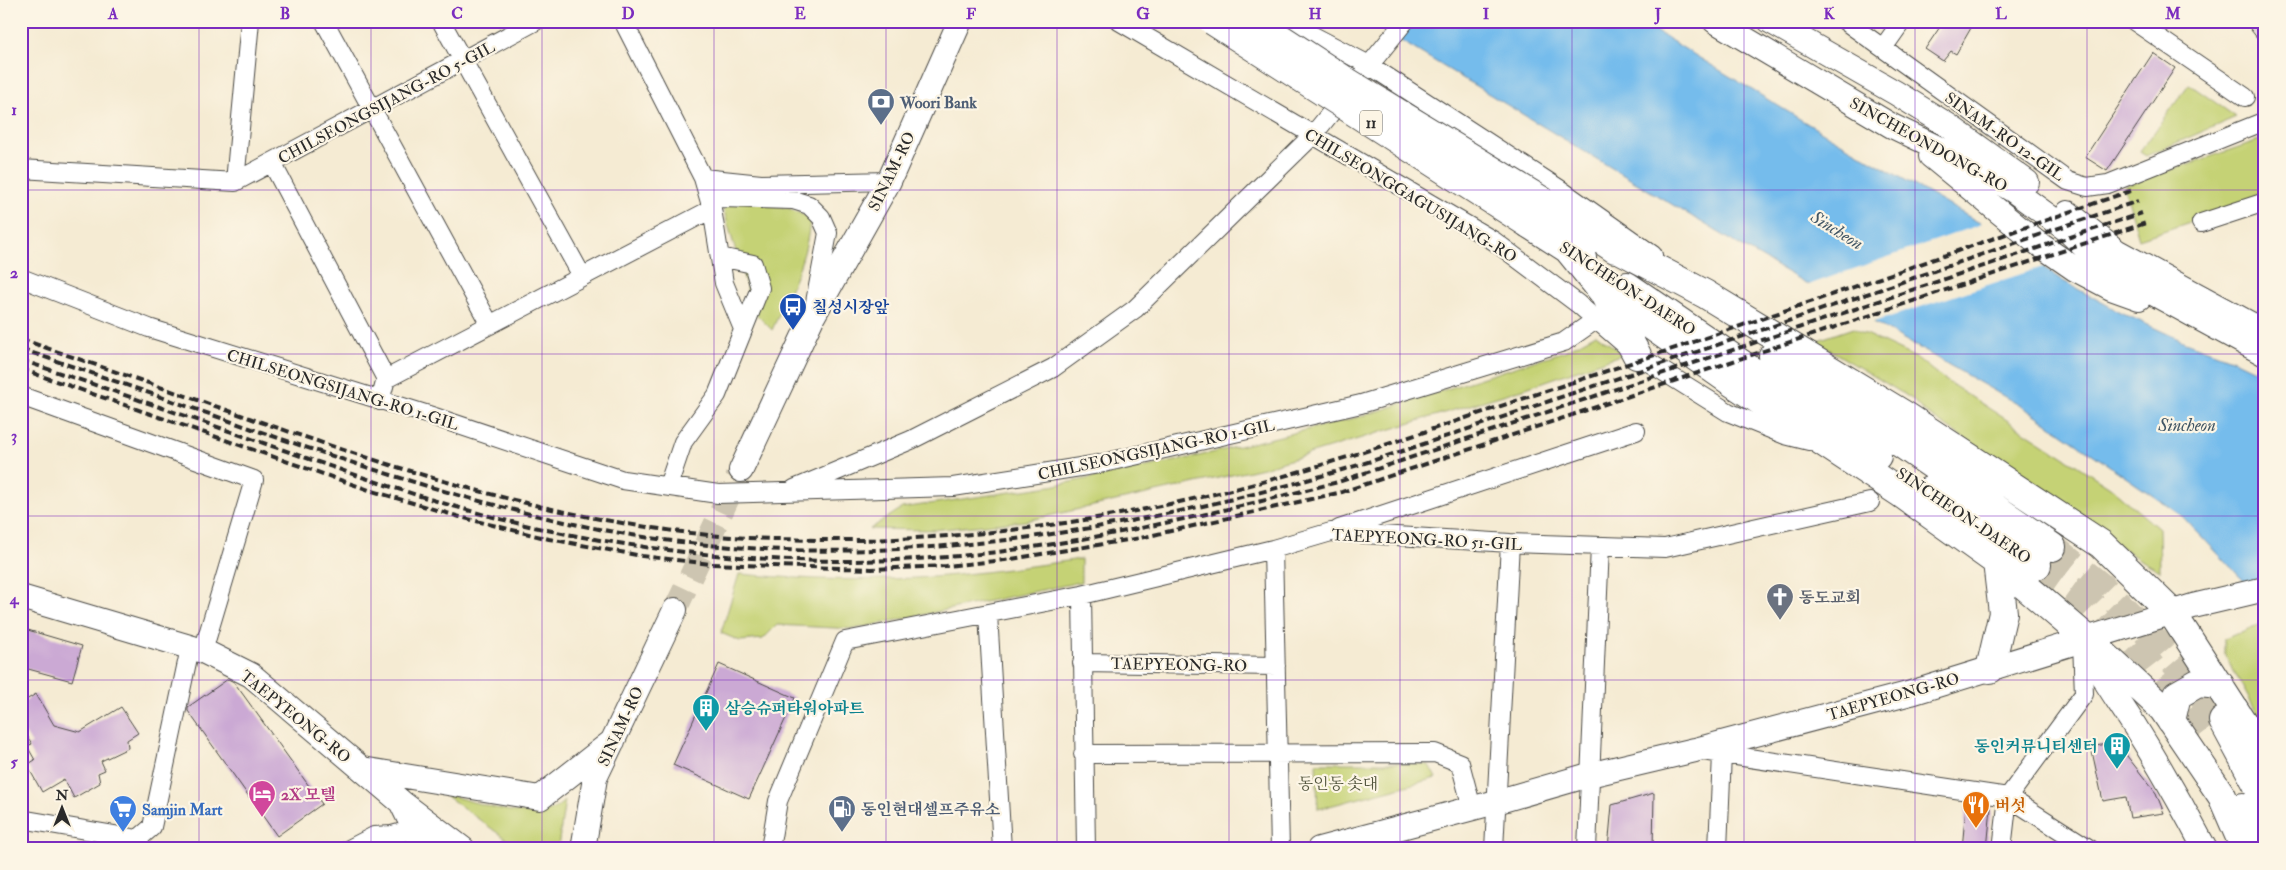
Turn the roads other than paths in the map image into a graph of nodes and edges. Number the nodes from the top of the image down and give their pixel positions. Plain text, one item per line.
1 (324, 21) edge
2 (442, 21) edge
3 (536, 21) edge
4 (623, 21) edge
5 (960, 21) edge
6 (1118, 21) edge
7 (1213, 21) edge
8 (1254, 21) edge
9 (1285, 21) edge
10 (1404, 21) edge
11 (1715, 21) edge
12 (1770, 21) edge
13 (1804, 21) edge
14 (1845, 21) edge
15 (1902, 21) edge
16 (2134, 21) edge
17 (249, 27) edge
18 (1882, 48) junction
19 (463, 60) junction
20 (1369, 65) junction
21 (1896, 93) junction
22 (2244, 97) dead end
23 (371, 110) junction
24 (2265, 121) edge
25 (1887, 123) junction
26 (1313, 135) junction
27 (272, 163) junction
28 (21, 169) edge
29 (703, 178) junction
30 (889, 181) junction
31 (236, 182) junction
32 (2265, 202) edge
33 (712, 209) junction
34 (1536, 213) junction
35 (2201, 223) dead end
36 (1600, 239) junction
37 (1567, 248) junction
38 (720, 257) junction
39 (582, 276) junction
40 (21, 278) edge
41 (1602, 291) junction
42 (2218, 307) junction
43 (1729, 309) junction
44 (813, 316) junction
45 (1596, 319) junction
46 (2265, 320) edge
47 (490, 324) junction
48 (743, 329) junction
49 (2265, 332) edge
50 (2265, 354) edge
51 (1637, 355) junction
52 (386, 379) junction
53 (21, 396) edge
54 (380, 401) junction
55 (1636, 431) dead end
56 (1828, 445) junction
57 (741, 470) tunnel mouth
58 (668, 486) junction
59 (785, 492) junction
60 (1870, 502) dead end
61 (2060, 519) junction
62 (1331, 532) junction
63 (1510, 543) junction
64 (1600, 546) junction
65 (1273, 549) junction
66 (2026, 563) junction
67 (2265, 588) edge
68 (1082, 595) junction
69 (21, 597) edge
70 (2183, 609) junction
71 (675, 610) tunnel mouth
72 (988, 614) junction
73 (2084, 640) junction
74 (197, 650) junction
75 (1082, 663) junction
76 (1276, 666) junction
77 (1990, 669) junction
78 (2220, 685) junction
79 (2171, 721) junction
80 (613, 741) junction
81 (1695, 750) junction
82 (1278, 752) junction
83 (1084, 754) junction
84 (1722, 754) junction
85 (2265, 757) edge
86 (362, 769) junction
87 (1589, 775) junction
88 (2008, 797) junction
89 (2265, 799) edge
90 (401, 802) junction
91 (1496, 802) junction
92 (1472, 808) junction
93 (21, 819) edge
94 (419, 839) edge
95 (137, 844) edge
96 (2265, 846) edge
97 (349, 849) edge
98 (463, 849) edge
99 (583, 849) edge
100 (770, 849) edge
101 (1002, 849) edge
102 (1086, 849) edge
103 (1280, 849) edge
104 (1319, 849) edge
105 (1494, 849) edge
106 (1587, 849) edge
107 (1718, 849) edge
108 (2002, 849) edge
109 (2090, 849) edge
110 (2205, 849) edge
111 (2244, 849) edge

1 - 23 street
2 - 19 street
3 - 19 street, CHILSEONGSIJANG-RO 5-GIL
4 - 29 street
5 - 30 main road, SINAM-RO
6 - 26 street, CHILSEONGGAGUSIJANG-RO
7 - 34 highway, SINCHEON-DAERO / 11, bridge
8 - 34 highway, SINCHEON-DAERO / 11, bridge
9 - 20 street
10 - 20 street
11 - 25 main road, SINCHEONDONG-RO
12 - 21 main road, SINCHEONDONG-RO
13 - 21 main road
14 - 18 street, SINAM-RO 12-GIL
15 - 18 street
16 - 22 street
17 - 31 street
18 - 24 street, SINAM-RO 12-GIL
19 - 23 street, CHILSEONGSIJANG-RO 5-GIL
19 - 39 street
20 - 26 street
20 - 43 street
21 - 25 main road
21 - 42 main road, SINCHEONDONG-RO
23 - 27 street, CHILSEONGSIJANG-RO 5-GIL
23 - 47 street
25 - 50 main road, SINCHEONDONG-RO
26 - 45 street, CHILSEONGGAGUSIJANG-RO
26 - 59 street
27 - 31 street, CHILSEONGSIJANG-RO 5-GIL
27 - 52 street
28 - 31 street
29 - 30 street
29 - 33 street
29 - 44 street, SINAM-RO
30 - 44 main road, SINAM-RO
32 - 35 street
33 - 38 street
33 - 39 street
34 - 36 highway, SINCHEON-DAERO
34 - 37 highway, SINCHEON-DAERO
36 - 43 highway
36 - 66 highway, SINCHEON-DAERO
37 - 41 highway
37 - 66 highway, SINCHEON-DAERO
38 - 48 street
38 - 48 street
39 - 47 street
40 - 54 street, CHILSEONGSIJANG-RO 1-GIL
41 - 51 highway
41 - 56 highway
42 - 46 main road
42 - 49 main road, SINCHEONDONG-RO
43 - 61 highway
44 - 57 main road, SINAM-RO
45 - 51 street, CHILSEONGGAGUSIJANG-RO
45 - 59 street, CHILSEONGSIJANG-RO 1-GIL
47 - 52 street
48 - 58 street
51 - 56 street, CHILSEONGGAGUSIJANG-RO
52 - 54 street
53 - 74 street
54 - 58 street, CHILSEONGSIJANG-RO 1-GIL
55 - 62 street
56 - 66 highway
58 - 59 street, CHILSEONGSIJANG-RO 1-GIL
60 - 64 street, TAEPYEONG-RO 51-GIL
61 - 66 highway
61 - 70 highway
62 - 63 street, TAEPYEONG-RO 51-GIL
62 - 65 street, TAEPYEONG-RO 51-GIL
63 - 64 street, TAEPYEONG-RO 51-GIL
63 - 91 street
64 - 87 street
65 - 68 street, TAEPYEONG-RO 51-GIL
65 - 76 street
66 - 73 highway
66 - 77 highway
67 - 70 main road, TAEPYEONG-RO
68 - 72 street, TAEPYEONG-RO 51-GIL
68 - 75 street
69 - 74 main road, TAEPYEONG-RO
70 - 73 main road, TAEPYEONG-RO
70 - 78 highway
71 - 80 main road, SINAM-RO
72 - 100 street, TAEPYEONG-RO 51-GIL
72 - 101 street
73 - 77 main road, TAEPYEONG-RO
73 - 79 highway
73 - 88 street
73 - 110 main road
74 - 86 main road, TAEPYEONG-RO
74 - 95 street
75 - 76 street, TAEPYEONG-RO
75 - 83 street
76 - 82 street
77 - 81 main road, TAEPYEONG-RO
78 - 79 highway
78 - 85 highway
79 - 111 highway
80 - 86 main road
80 - 99 main road, SINAM-RO
81 - 84 street
81 - 87 main road, TAEPYEONG-RO
82 - 83 street
82 - 92 street
82 - 103 street
83 - 102 street
84 - 88 street
84 - 107 street
86 - 90 main road, TAEPYEONG-RO
87 - 91 main road, TAEPYEONG-RO
87 - 106 street
88 - 108 street
88 - 109 street
89 - 96 highway
90 - 94 main road
90 - 98 main road, TAEPYEONG-RO
91 - 92 main road, TAEPYEONG-RO
91 - 105 street
92 - 104 main road, TAEPYEONG-RO
93 - 95 street
94 - 97 street

